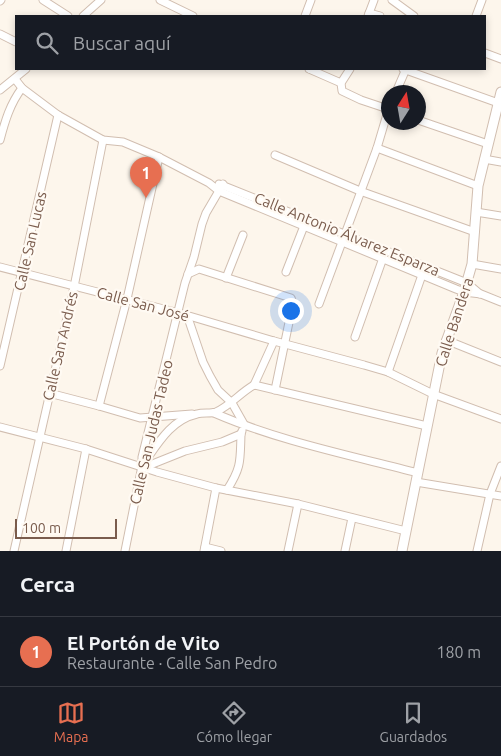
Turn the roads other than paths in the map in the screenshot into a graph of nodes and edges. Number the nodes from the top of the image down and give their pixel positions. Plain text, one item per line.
1 (43, 0) edge
2 (101, 0) edge
3 (160, 0) edge
4 (311, 0) edge
5 (374, 0) edge
6 (392, 0) edge
7 (482, 0) edge
8 (66, 15) edge
9 (84, 15) edge
10 (191, 15) edge
11 (305, 15) edge
12 (369, 15) edge
13 (414, 15) edge
14 (476, 15) edge
15 (0, 34) edge
16 (15, 42) edge
17 (486, 53) edge
18 (501, 59) edge
19 (25, 70) edge
20 (311, 70) edge
21 (349, 70) edge
22 (405, 70) edge
23 (408, 70) edge
24 (15, 79) junction
25 (341, 83) junction
26 (399, 85) edge
27 (2, 86) edge
28 (22, 88) junction
29 (501, 92) edge
30 (500, 104) edge
31 (381, 108) edge
32 (58, 115) junction
33 (426, 123) edge
34 (382, 130) edge
35 (0, 140) edge
36 (103, 140) junction
37 (488, 144) junction
38 (377, 148) junction
39 (275, 155) dead end
40 (159, 157) junction
41 (484, 159) junction
42 (501, 162) edge
43 (209, 183) junction
44 (223, 184) junction
45 (478, 186) junction
46 (219, 191) junction
47 (360, 191) junction
48 (476, 212) junction
49 (501, 216) edge
50 (304, 226) junction
51 (475, 232) junction
52 (346, 233) junction
53 (243, 235) dead end
54 (343, 242) junction
55 (194, 257) junction
56 (383, 258) junction
57 (472, 264) junction
58 (0, 267) edge
59 (199, 269) junction
60 (501, 269) edge
61 (23, 272) junction
62 (286, 272) dead end
63 (188, 274) junction
64 (422, 275) junction
65 (226, 278) junction
66 (74, 287) junction
67 (466, 287) junction
68 (126, 299) junction
69 (501, 302) edge
70 (319, 304) dead end
71 (178, 313) junction
72 (187, 315) junction
73 (355, 337) dead end
74 (446, 340) junction
75 (274, 341) junction
76 (284, 344) junction
77 (501, 362) edge
78 (0, 366) edge
79 (388, 372) junction
80 (254, 385) junction
81 (273, 390) junction
82 (49, 393) junction
83 (433, 394) junction
84 (232, 403) junction
85 (99, 406) junction
86 (214, 413) junction
87 (197, 414) junction
88 (151, 417) junction
89 (501, 418) edge
90 (245, 426) junction
91 (427, 426) junction
92 (0, 427) edge
93 (241, 434) junction
94 (39, 437) junction
95 (86, 450) junction
96 (501, 466) edge
97 (144, 467) junction
98 (417, 478) junction
99 (216, 488) junction
100 (227, 490) junction
101 (490, 494) junction
102 (501, 496) edge
103 (298, 504) junction
104 (352, 518) junction
105 (406, 531) junction
106 (205, 549) edge
107 (14, 551) edge
108 (66, 551) edge
109 (125, 551) edge
110 (221, 551) edge
111 (288, 551) edge
112 (345, 551) edge
113 (402, 551) edge
114 (477, 551) edge

1 - 8 street
2 - 9 street
3 - 10 street
4 - 11 street
5 - 12 street
6 - 13 street
7 - 14 street
15 - 16 street
17 - 18 street
19 - 24 street
20 - 25 street
21 - 25 street
22 - 26 street
23 - 30 street
24 - 27 street
24 - 28 street
25 - 31 street
28 - 32 street
28 - 35 street
29 - 30 street, Calle Bandera
30 - 37 street, Calle Bandera
32 - 36 street
32 - 61 street, Calle San Lucas
33 - 37 street
34 - 38 street
36 - 40 street, Calle Antonio Álvarez Esparza
36 - 66 street, Calle San Andrés
37 - 41 street, Calle Bandera
38 - 45 street
38 - 47 street
39 - 47 street
40 - 43 street, Calle Antonio Álvarez Esparza
40 - 68 street
41 - 42 street
41 - 45 street, Calle Bandera
43 - 44 street, Calle Antonio Álvarez Esparza
43 - 46 street, Calle Antonio Álvarez Esparza
44 - 46 street, Calle San Judas Tadeo
44 - 52 street, Calle Antonio Álvarez Esparza
45 - 48 street, Calle Bandera
46 - 50 street, Calle Antonio Álvarez Esparza
46 - 55 street, Calle San Judas Tadeo
47 - 51 street
47 - 52 street
48 - 49 street
48 - 51 street, Calle Bandera
50 - 54 street, Calle Antonio Álvarez Esparza
50 - 62 street
51 - 57 street, Calle Bandera
52 - 54 street
52 - 67 street, Calle Antonio Álvarez Esparza
53 - 65 street
54 - 56 street, Calle Antonio Álvarez Esparza
54 - 70 street
55 - 59 street
55 - 63 street, Calle San Judas Tadeo
56 - 64 street, Calle Antonio Álvarez Esparza
56 - 73 street
57 - 60 street
57 - 67 street, Calle Bandera
58 - 61 street, Calle San José
59 - 63 street
59 - 65 street
61 - 66 street, Calle San José
61 - 78 street, Calle San Lucas
63 - 71 street, Calle San Judas Tadeo
64 - 67 street, Calle Antonio Álvarez Esparza
64 - 79 street
65 - 76 street
66 - 68 street, Calle San José
66 - 82 street, Calle San Andrés
67 - 69 street, Calle Antonio Álvarez Esparza
67 - 74 street, Calle Bandera
68 - 71 street, Calle San José
68 - 85 street
71 - 72 street, Calle San José
71 - 88 street, Calle San Judas Tadeo
72 - 75 street, Calle San José
72 - 84 street
74 - 77 street
74 - 83 street, Calle Bandera
75 - 76 street, Calle San José
75 - 80 street
76 - 79 street, Calle San José
76 - 81 street
79 - 83 street, Calle San José
80 - 81 street
80 - 84 street
81 - 91 street
82 - 85 street
82 - 94 street, Calle San Andrés
83 - 89 street, Calle San José
83 - 91 street, Calle Bandera
84 - 86 street
84 - 90 street
85 - 88 street
86 - 87 street
86 - 90 street
87 - 88 street
87 - 97 street
88 - 97 street, Calle San Judas Tadeo
90 - 93 street
90 - 98 street
91 - 98 street, Calle Bandera
92 - 94 street
93 - 97 street
93 - 100 street
94 - 95 street
94 - 107 street, Calle San Andrés
95 - 97 street
95 - 108 street
96 - 101 street
97 - 99 street
97 - 109 street, Calle San Judas Tadeo
98 - 101 street
98 - 105 street, Calle Bandera
99 - 100 street
99 - 106 street
100 - 103 street
101 - 102 street
101 - 114 street
103 - 104 street
103 - 111 street
104 - 105 street
104 - 112 street
105 - 113 street, Calle Bandera
106 - 110 street

